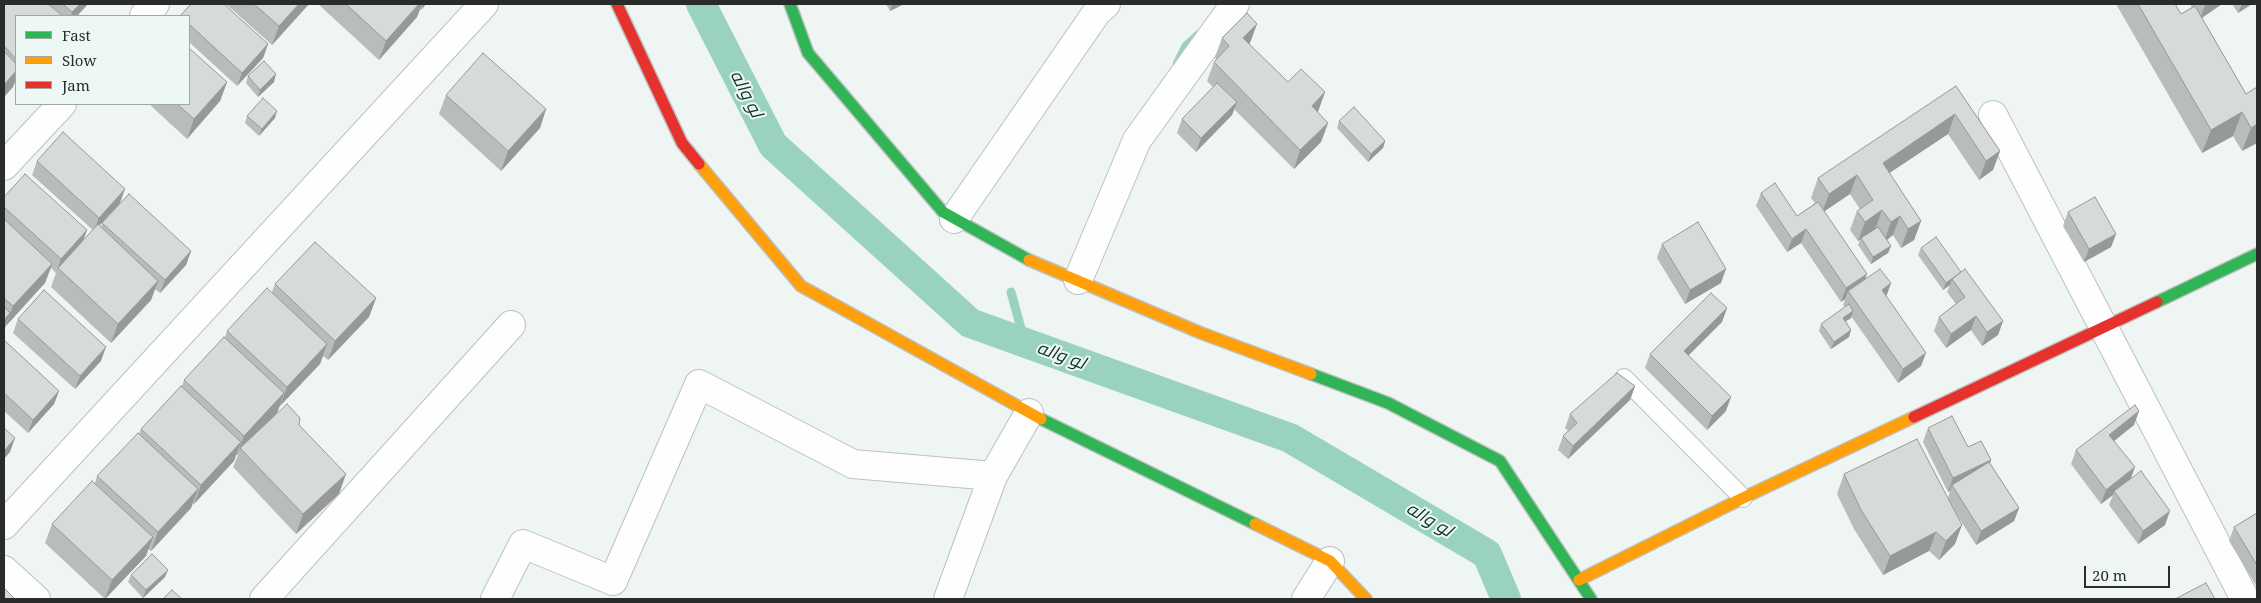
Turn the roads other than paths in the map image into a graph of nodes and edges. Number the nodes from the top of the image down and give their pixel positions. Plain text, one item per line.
1 (156, 4) edge
2 (484, 4) edge
3 (617, 4) edge
4 (790, 4) edge
5 (1235, 4) edge
6 (1097, 6) edge
7 (145, 15) edge
8 (61, 105) edge
9 (1993, 115) dead end
10 (4, 166) edge
11 (954, 218) junction
12 (2257, 254) edge
13 (1078, 280) junction
14 (511, 324) dead end
15 (2103, 329) junction
16 (1624, 378) edge
17 (1029, 413) junction
18 (993, 476) junction
19 (1743, 498) junction
20 (4, 524) edge
21 (1330, 561) junction
22 (4, 570) edge
23 (1579, 580) junction
24 (611, 590) edge
25 (36, 599) edge
26 (264, 599) edge
27 (495, 599) edge
28 (948, 599) edge
29 (1306, 599) edge
30 (1366, 599) edge
31 (1591, 599) edge
32 (2244, 599) edge

1 - 7 street
2 - 20 street
3 - 17 street
4 - 11 street
5 - 13 street
6 - 11 street
8 - 10 street
9 - 15 street
11 - 13 street
12 - 15 street
13 - 23 street
14 - 26 street
15 - 19 street
15 - 32 street
16 - 19 lane
17 - 18 street
17 - 21 street
18 - 24 street
18 - 28 street
19 - 23 street
21 - 29 street
21 - 30 street
22 - 25 street
23 - 31 street
24 - 27 street

